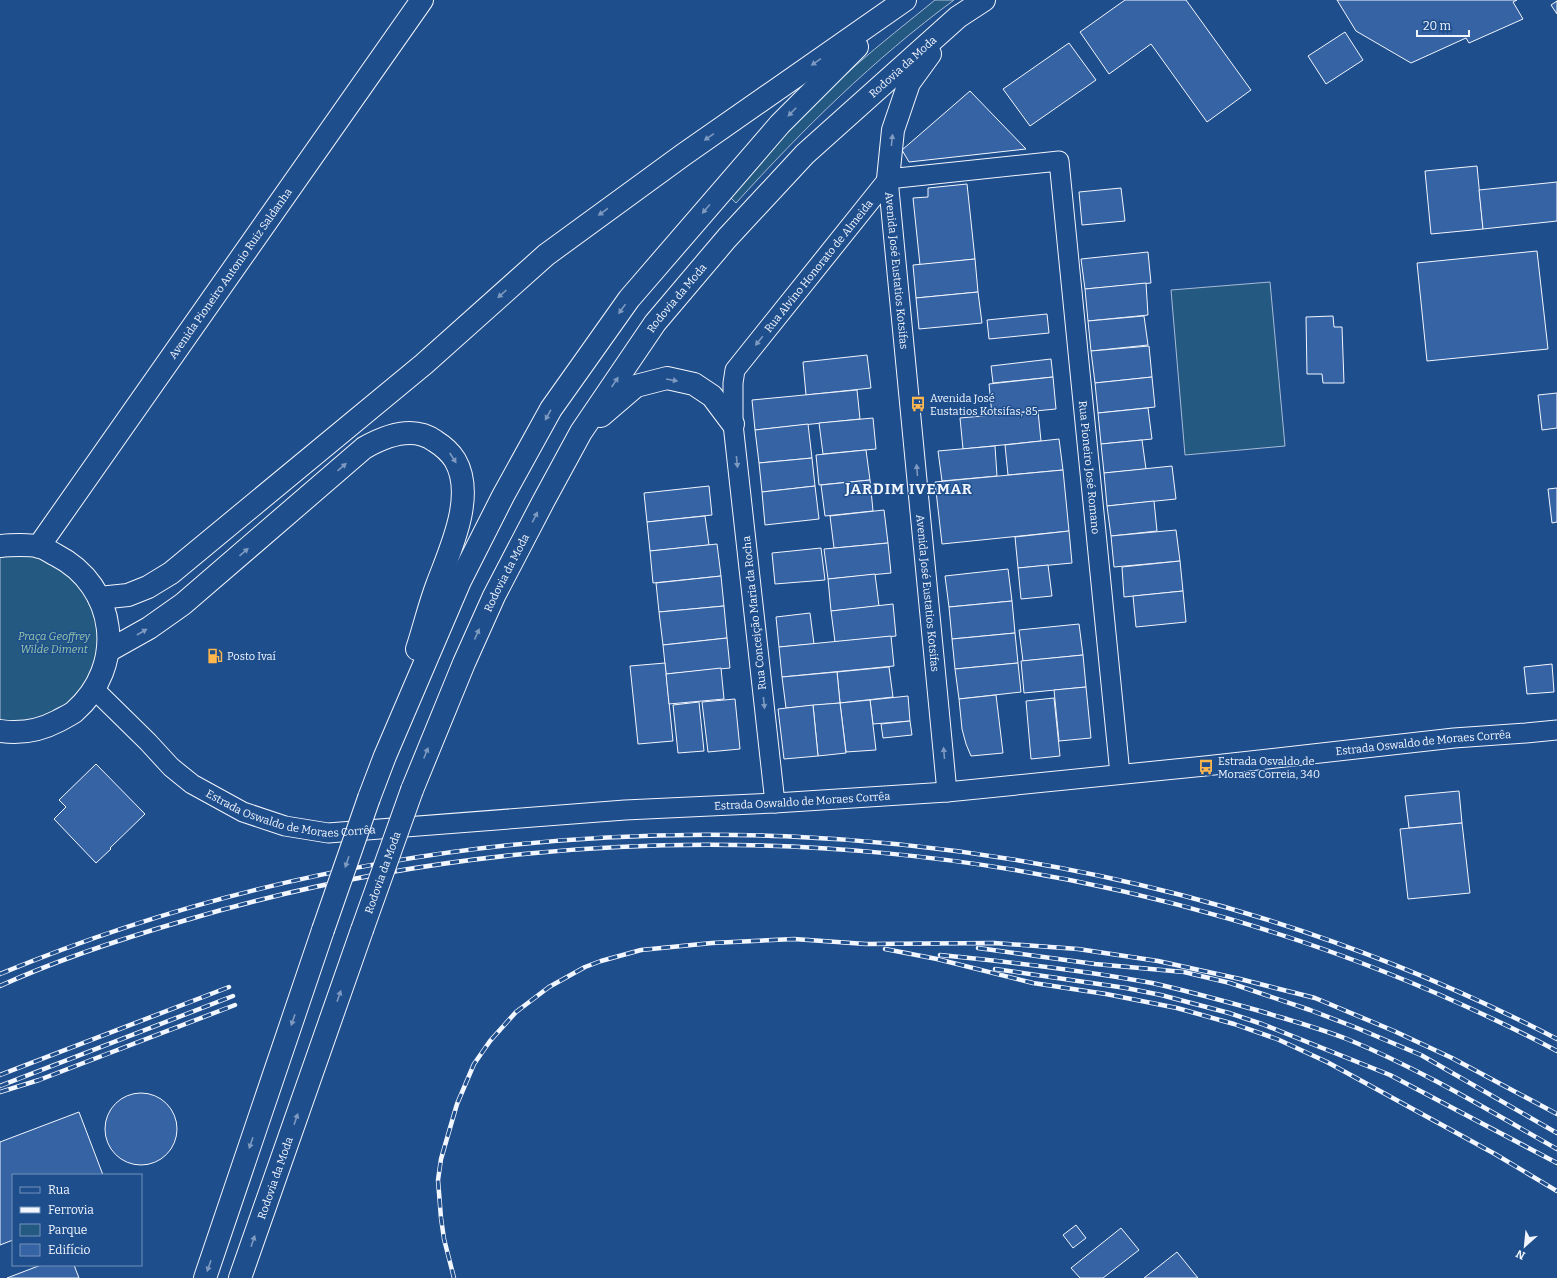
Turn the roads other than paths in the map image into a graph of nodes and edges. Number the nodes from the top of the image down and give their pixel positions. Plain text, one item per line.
1 (422, 0) edge
2 (905, 0) edge
3 (913, 0) edge
4 (984, 0) edge
5 (958, 17) junction
6 (888, 179) junction
7 (733, 424) junction
8 (581, 432) junction
9 (0, 546) edge
10 (39, 546) junction
11 (100, 598) junction
12 (108, 651) junction
13 (94, 689) junction
14 (1557, 730) edge
15 (0, 731) edge
16 (385, 756) junction
17 (1120, 774) junction
18 (947, 792) junction
19 (775, 803) junction
20 (205, 1278) edge
21 (240, 1278) edge

1 - 10 main road, Avenida Pioneiro Antonio Ruiz Saldanha
2 -> 11 main road
3 -> 16 main road
4 - 5 main road, Rodovia da Moda
6 -> 5 main road
8 -> 5 main road, Rodovia da Moda
6 -> 7 street, Rua Alvino Honorato de Almeida
6 - 17 street, Rua Pioneiro José Romano
18 -> 6 street, Avenida José Eustatios Kotsifas
8 -> 7 main road
7 -> 19 street, Rua Conceição Maria da Rocha
21 -> 8 main road, Rodovia da Moda, bridge
9 - 10 main road
10 - 11 main road
11 - 12 main road
12 - 13 main road
12 -> 16 main road
13 - 15 main road
13 - 19 street, Estrada Oswaldo de Moraes Corrêa
14 - 17 street, Estrada Oswaldo de Moraes Corrêa
16 -> 20 main road, bridge
17 - 18 street, Estrada Oswaldo de Moraes Corrêa
18 - 19 street, Estrada Oswaldo de Moraes Corrêa

